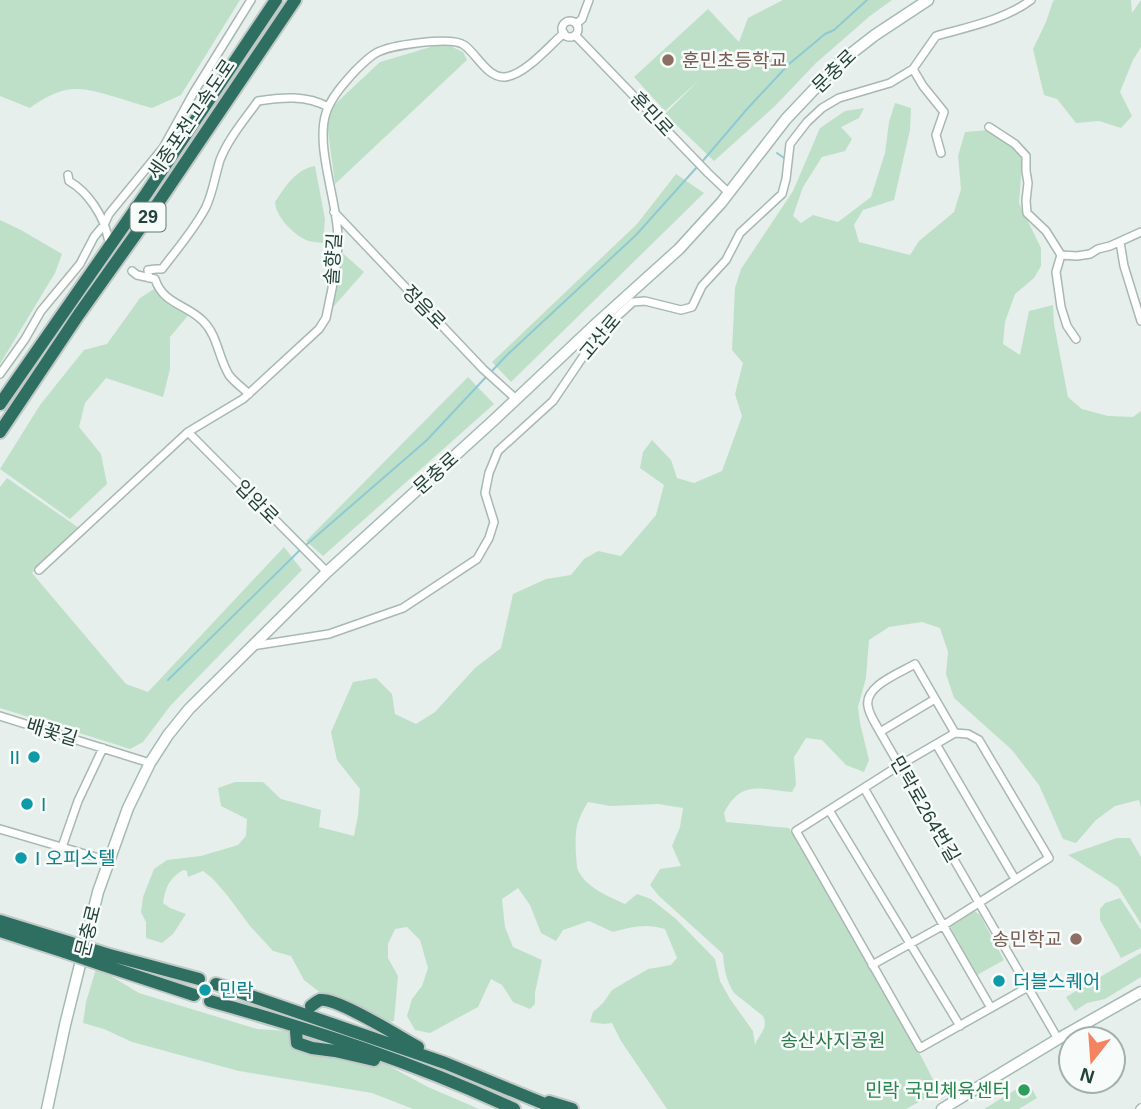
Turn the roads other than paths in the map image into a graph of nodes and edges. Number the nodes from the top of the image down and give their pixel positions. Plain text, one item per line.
1 (251, 0) edge
2 (276, 0) edge
3 (295, 0) edge
4 (589, 0) edge
5 (928, 0) edge
6 (1031, 0) edge
7 (576, 24) junction
8 (564, 33) junction
9 (575, 35) junction
10 (913, 69) junction
11 (328, 107) junction
12 (989, 127) dead end
13 (941, 153) dead end
14 (68, 175) dead end
15 (729, 193) junction
16 (334, 212) junction
17 (104, 225) junction
18 (1141, 232) edge
19 (108, 238) dead end
20 (1120, 242) junction
21 (1061, 255) junction
22 (132, 271) dead end
23 (149, 278) junction
24 (1141, 321) edge
25 (1076, 340) dead end
26 (0, 374) edge
27 (249, 394) junction
28 (516, 400) junction
29 (0, 404) edge
30 (0, 432) edge
31 (188, 432) junction
32 (39, 570) dead end
33 (327, 572) junction
34 (253, 646) junction
35 (935, 699) junction
36 (0, 716) edge
37 (880, 732) junction
38 (955, 733) junction
39 (936, 744) junction
40 (103, 748) junction
41 (150, 763) junction
42 (900, 765) junction
43 (864, 788) junction
44 (829, 810) junction
45 (0, 829) edge
46 (62, 848) junction
47 (109, 861) junction
48 (1015, 879) junction
49 (978, 903) junction
50 (0, 921) edge
51 (944, 925) junction
52 (4, 933) edge
53 (911, 944) junction
54 (67, 947) junction
55 (105, 960) junction
56 (873, 965) junction
57 (199, 979) dead end
58 (216, 984) dead end
59 (1028, 987) junction
60 (1141, 992) edge
61 (194, 995) dead end
62 (210, 1001) dead end
63 (311, 1006) dead end
64 (991, 1007) junction
65 (1083, 1025) edge
66 (960, 1026) junction
67 (296, 1032) dead end
68 (1057, 1037) edge
69 (1057, 1040) edge
70 (445, 1063) junction
71 (439, 1076) junction
72 (505, 1087) junction
73 (958, 1105) edge
74 (47, 1109) edge
75 (516, 1109) edge
76 (557, 1109) edge
77 (572, 1109) edge
78 (942, 1109) edge

1 - 17 street
2 - 29 highway, 세종포천고속도로 / 29
3 - 30 highway, 세종포천고속도로 / 29
4 - 7 street
5 - 15 street, 문충로
6 - 10 street, 고산로
7 - 8 street
7 - 9 street
8 - 9 street
8 - 11 street
9 - 15 street, 훈민로
10 - 13 street
10 - 34 street, 고산로
11 - 16 street, 솔향길
11 - 23 street
12 - 21 street
14 - 17 street
15 - 28 street, 문충로
16 - 27 street, 솔향길
16 - 28 street, 정음로
17 - 19 street
17 - 26 street
18 - 20 street
20 - 21 street
20 - 24 street
21 - 25 street
22 - 23 street
23 - 27 street
27 - 31 street, 솔향길
28 - 33 street, 문충로
31 - 32 street, 솔향길
31 - 33 street, 입암로
33 - 34 street, 문충로
34 - 41 street, 문충로
35 - 37 street
35 - 37 street, 민락로264번길
35 - 38 street, 민락로264번길
36 - 40 street, 배꽃길
37 - 42 street, 민락로264번길
38 - 39 street
38 - 48 street
39 - 42 street
39 - 48 street
40 - 41 street, 배꽃길
40 - 46 street, 배꽃길
41 - 47 street, 문충로
42 - 43 street
42 - 49 street, 민락로264번길
43 - 44 street
43 - 51 street
44 - 53 street
44 - 56 street
45 - 46 street
46 - 47 street
47 - 74 street, 문충로
48 - 49 street
49 - 51 street
49 - 59 street, 민락로264번길
50 - 54 highway
51 - 53 street
51 - 64 street
52 - 54 highway
53 - 56 street
53 - 66 street
54 - 55 highway, bridge
55 - 57 highway
55 - 61 highway
56 - 66 street
58 - 70 highway
59 - 64 street
59 - 68 street, 민락로264번길
60 - 65 street
62 - 71 highway
63 - 70 highway
64 - 66 street
67 - 71 highway
69 - 73 street
70 - 72 highway
71 - 75 highway
72 - 76 highway
72 - 77 highway
73 - 78 street

